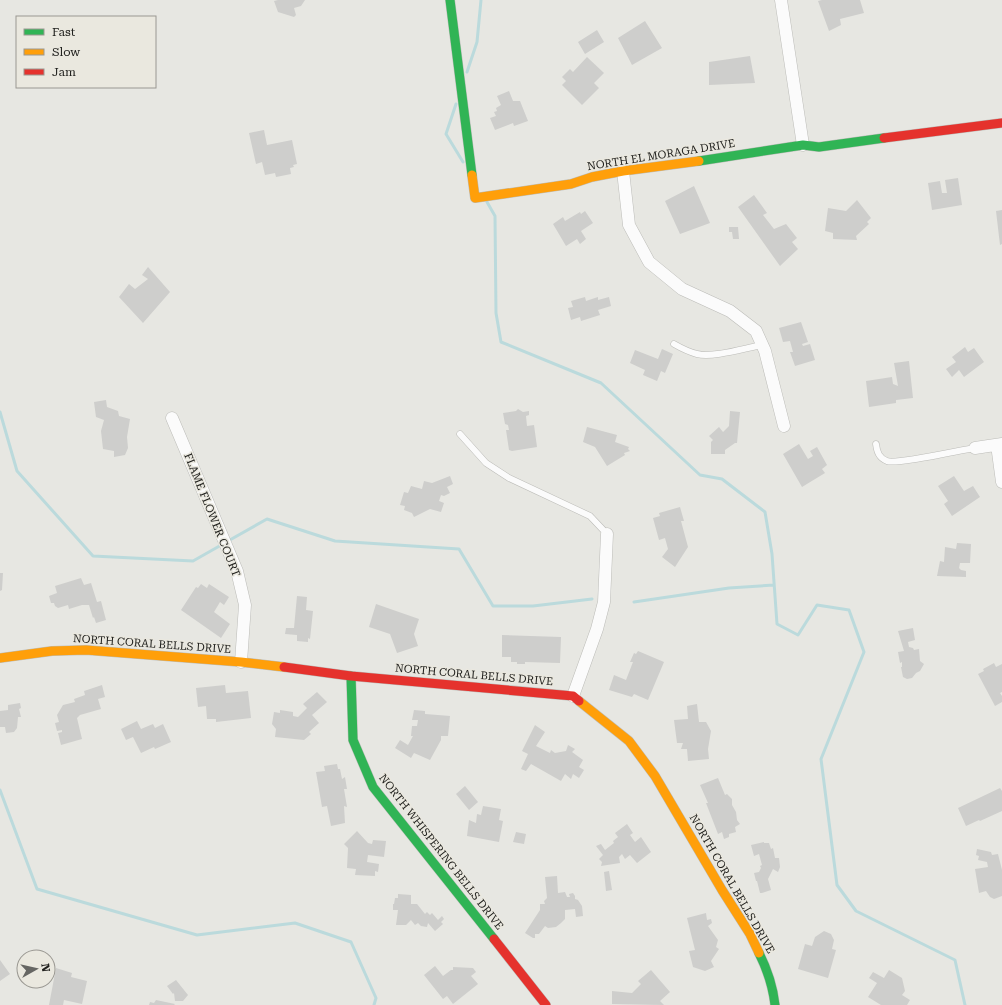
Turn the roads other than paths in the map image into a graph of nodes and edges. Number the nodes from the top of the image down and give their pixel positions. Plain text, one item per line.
1 (450, 0) edge
2 (781, 0) edge
3 (1002, 124) edge
4 (803, 145) junction
5 (623, 171) junction
6 (674, 344) dead end
7 (762, 344) junction
8 (172, 418) dead end
9 (784, 426) dead end
10 (460, 434) dead end
11 (876, 444) dead end
12 (999, 444) edge
13 (975, 448) joint
14 (1002, 482) edge
15 (607, 534) joint
16 (0, 658) edge
17 (241, 662) junction
18 (351, 676) junction
19 (573, 696) junction
20 (546, 1005) edge
21 (775, 1005) edge

1 - 5 street, NORTH EL MORAGA DRIVE
2 - 4 street
3 - 4 street, NORTH EL MORAGA DRIVE
4 - 5 street, NORTH EL MORAGA DRIVE
5 - 7 street
6 - 7 lane
7 - 9 street
8 - 17 street, FLAME FLOWER COURT
10 - 15 lane
11 - 13 lane
12 - 13 street
12 - 14 street
15 - 19 street
16 - 17 street, NORTH CORAL BELLS DRIVE
17 - 18 street, NORTH CORAL BELLS DRIVE
18 - 19 street, NORTH CORAL BELLS DRIVE
18 - 20 street, NORTH WHISPERING BELLS DRIVE
19 - 21 street, NORTH CORAL BELLS DRIVE

